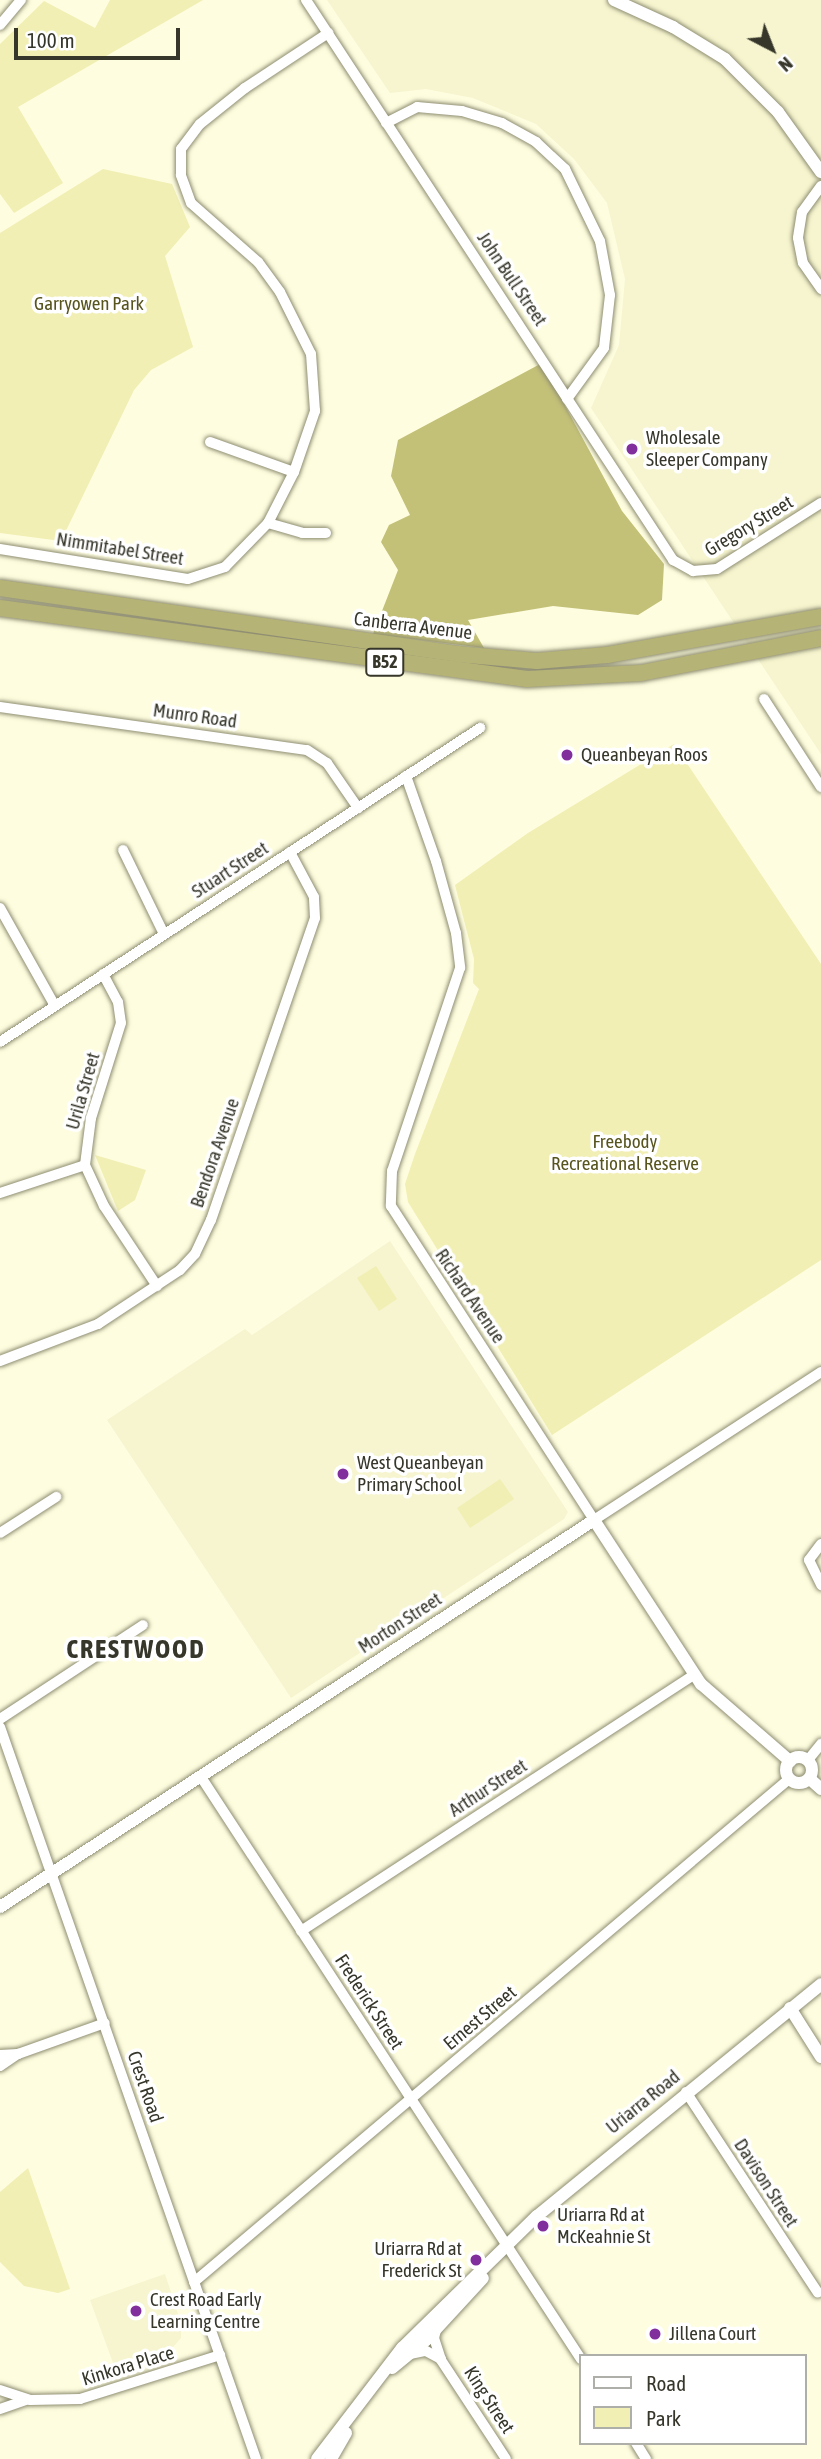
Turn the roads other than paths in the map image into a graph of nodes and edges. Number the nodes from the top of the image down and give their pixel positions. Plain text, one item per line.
1 (20, 0) edge
2 (306, 0) edge
3 (614, 0) edge
4 (0, 25) edge
5 (328, 33) junction
6 (386, 123) junction
7 (821, 172) edge
8 (821, 186) edge
9 (821, 289) edge
10 (567, 399) junction
11 (210, 442) dead end
12 (293, 472) junction
13 (821, 503) edge
14 (268, 523) junction
15 (326, 533) dead end
16 (0, 549) edge
17 (693, 571) joint
18 (0, 588) edge
19 (0, 608) edge
20 (821, 617) edge
21 (821, 638) edge
22 (764, 699) dead end
23 (0, 707) edge
24 (480, 728) dead end
25 (406, 776) junction
26 (821, 787) edge
27 (358, 808) junction
28 (123, 850) dead end
29 (290, 852) junction
30 (0, 908) edge
31 (164, 934) junction
32 (103, 974) junction
33 (55, 1006) junction
34 (0, 1042) edge
35 (85, 1165) junction
36 (0, 1193) edge
37 (157, 1286) junction
38 (0, 1361) edge
39 (821, 1372) edge
40 (56, 1497) dead end
41 (594, 1520) junction
42 (0, 1533) edge
43 (821, 1544) edge
44 (821, 1585) edge
45 (143, 1625) dead end
46 (694, 1675) junction
47 (0, 1719) edge
48 (0, 1727) edge
49 (821, 1744) edge
50 (808, 1760) junction
51 (790, 1761) junction
52 (201, 1777) junction
53 (789, 1779) junction
54 (810, 1779) junction
55 (821, 1789) edge
56 (51, 1875) junction
57 (0, 1908) edge
58 (301, 1931) junction
59 (821, 1984) edge
60 (790, 2008) junction
61 (105, 2023) junction
62 (18, 2054) junction
63 (0, 2055) edge
64 (821, 2057) edge
65 (0, 2066) edge
66 (686, 2092) junction
67 (412, 2099) junction
68 (508, 2247) junction
69 (498, 2257) junction
70 (194, 2282) junction
71 (818, 2293) dead end
72 (438, 2328) junction
73 (410, 2354) junction
74 (220, 2355) junction
75 (580, 2357) edge
76 (441, 2360) junction
77 (379, 2382) junction
78 (1, 2393) edge
79 (30, 2400) junction
80 (0, 2409) edge
81 (358, 2411) junction
82 (256, 2459) edge
83 (317, 2459) edge
84 (331, 2459) edge
85 (506, 2459) edge

1 - 4 street
2 - 5 street, John Bull Street
3 - 7 street
5 - 6 street, John Bull Street
5 - 12 street, Nimmitabel Street
6 - 10 street, John Bull Street
6 - 10 street
8 - 9 street
10 - 17 street, John Bull Street
11 - 12 street
12 - 14 street, Nimmitabel Street
13 - 17 street, Gregory Street
14 - 15 street
14 - 16 street, Nimmitabel Street
18 - 20 highway, Canberra Avenue / B52
19 - 21 highway, Canberra Avenue / B52
22 - 26 street
23 - 27 street, Munro Road
24 - 25 street, Stuart Street
25 - 27 street, Stuart Street
25 - 41 street, Richard Avenue
27 - 29 street, Stuart Street
28 - 31 street
29 - 31 street, Stuart Street
29 - 37 street, Bendora Avenue
30 - 33 street
31 - 32 street, Stuart Street
32 - 33 street, Stuart Street
32 - 35 street, Urila Street
33 - 34 street, Stuart Street
35 - 36 street
35 - 37 street
37 - 38 street, Bendora Avenue
39 - 41 street, Morton Street
40 - 42 street
41 - 46 street, Richard Avenue
41 - 52 street, Morton Street
43 - 44 street
45 - 47 street
46 - 51 street, Richard Avenue
46 - 58 street, Arthur Street
48 - 56 street, Crest Road
49 - 50 street
50 - 51 street
50 - 54 street
51 - 53 street
52 - 56 street, Morton Street
52 - 58 street, Frederick Street
53 - 54 street
53 - 67 street, Ernest Street
54 - 55 street
56 - 57 street, Morton Street
56 - 61 street, Crest Road
58 - 67 street, Frederick Street
59 - 60 street, Uriarra Road
60 - 64 street
60 - 66 street, Uriarra Road
61 - 62 street
61 - 70 street, Crest Road
62 - 63 street
62 - 65 street
66 - 68 street, Uriarra Road
66 - 71 street, Davison Street
67 - 68 street, Frederick Street
67 - 70 street, Ernest Street
68 - 69 street, Uriarra Road
68 - 75 street, Frederick Street
69 - 72 street, Uriarra Road
69 - 77 street, Uriarra Road
70 - 74 street, Crest Road
72 - 73 street, Uriarra Road
72 - 76 street, King Street
73 - 76 street, King Street
73 - 77 street, Uriarra Road
74 - 79 street, Kinkora Place
74 - 82 street, Crest Road
76 - 85 street, King Street
77 - 81 street, Uriarra Road
78 - 79 street, Kinkora Place
79 - 80 street
81 - 83 street, Uriarra Road
81 - 84 street, Uriarra Road

